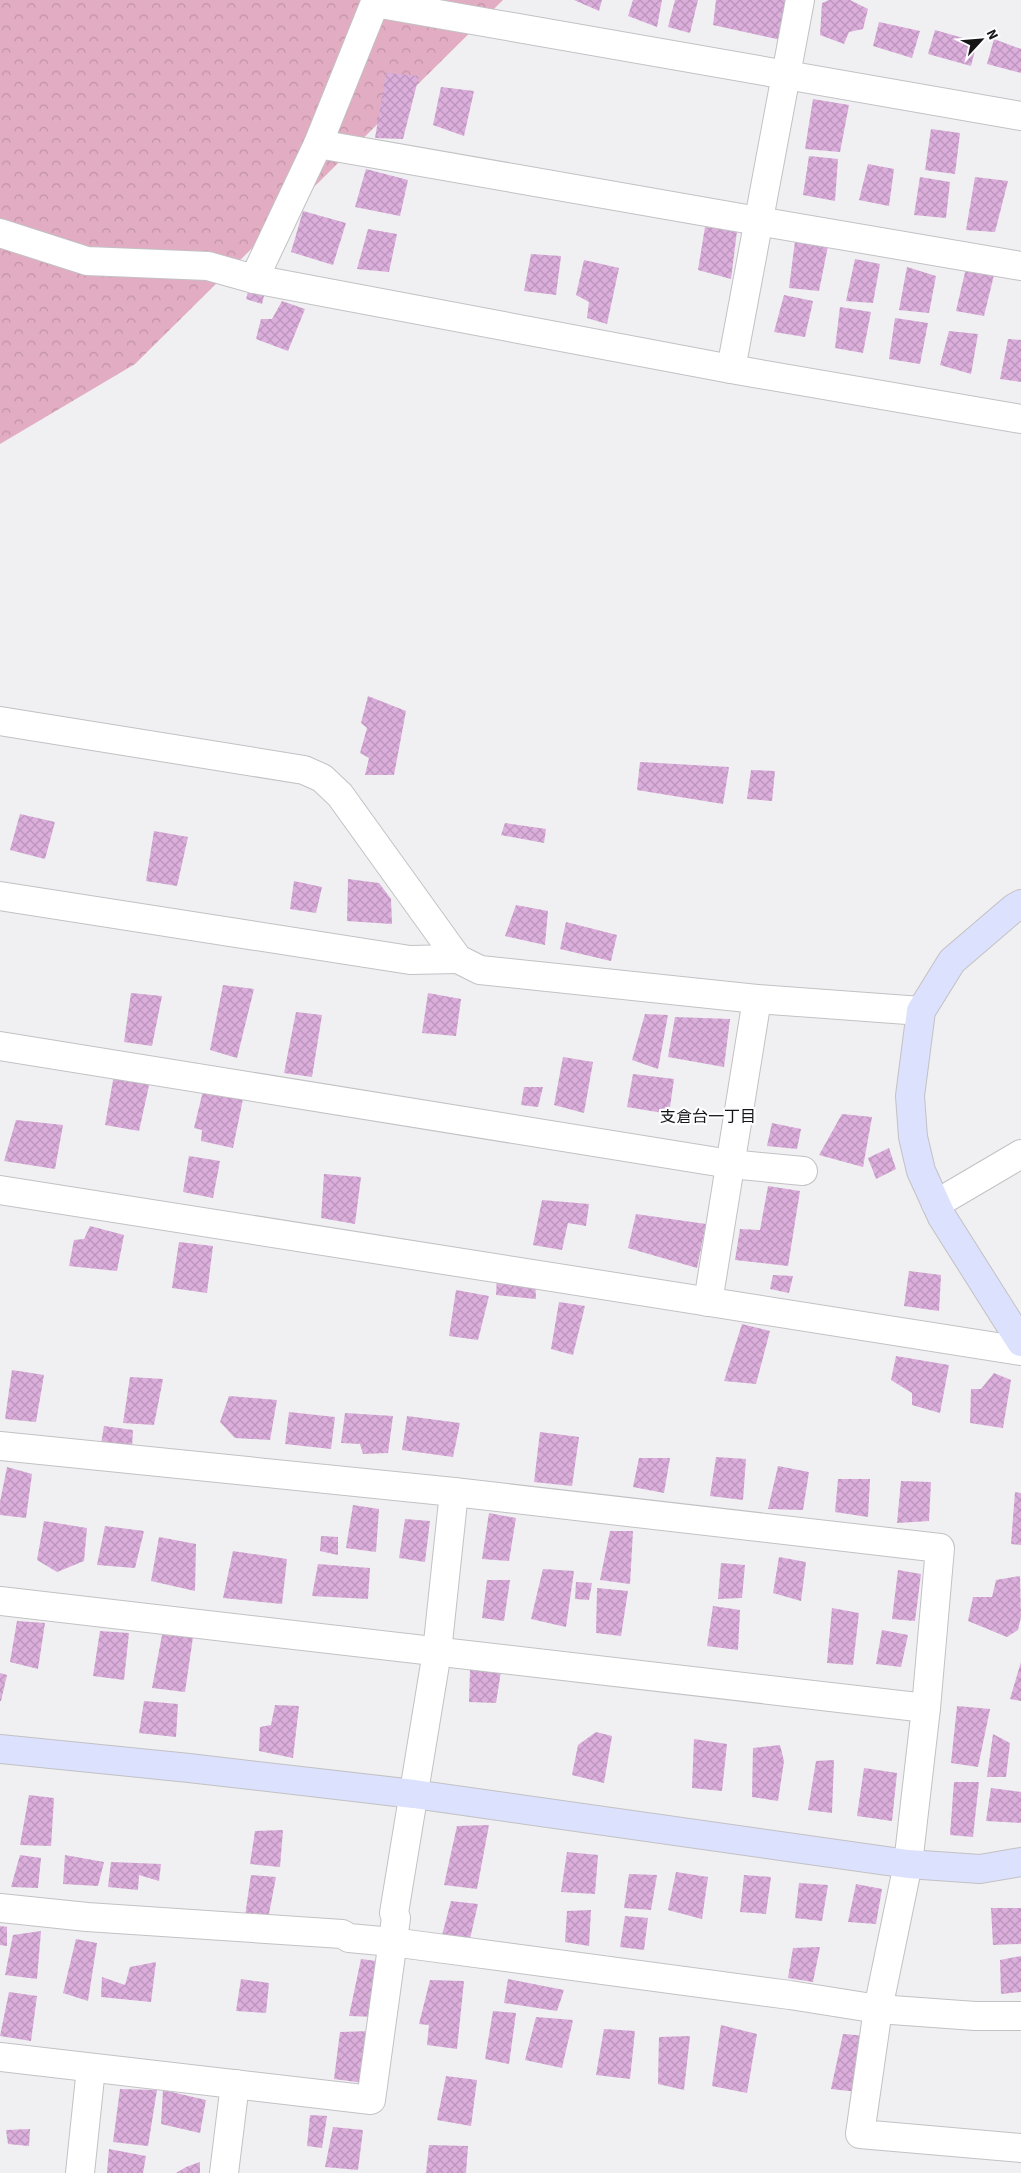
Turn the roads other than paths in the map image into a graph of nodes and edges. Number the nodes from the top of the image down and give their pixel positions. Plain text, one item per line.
1 (800, 0) edge
2 (376, 2) edge
3 (786, 74) junction
4 (1021, 116) edge
5 (318, 144) junction
6 (758, 222) junction
7 (0, 233) edge
8 (1021, 266) edge
9 (254, 279) junction
10 (731, 369) junction
11 (1021, 419) edge
12 (0, 721) edge
13 (0, 896) edge
14 (1021, 904) edge
15 (458, 959) junction
16 (757, 999) junction
17 (920, 1011) junction
18 (0, 1046) edge
19 (1021, 1154) edge
20 (730, 1164) junction
21 (803, 1171) dead end
22 (0, 1190) edge
23 (936, 1204) junction
24 (708, 1302) junction
25 (1021, 1342) edge
26 (1021, 1351) edge
27 (0, 1446) edge
28 (454, 1492) junction
29 (0, 1601) edge
30 (437, 1652) junction
31 (926, 1708) junction
32 (0, 1749) edge
33 (414, 1794) junction
34 (1021, 1862) edge
35 (908, 1864) junction
36 (0, 1908) edge
37 (392, 1942) junction
38 (878, 2010) junction
39 (1021, 2016) edge
40 (0, 2057) edge
41 (91, 2068) junction
42 (235, 2084) junction
43 (1021, 2148) edge
44 (80, 2173) edge
45 (224, 2173) edge

1 - 3 street
2 - 3 street
2 - 5 street
3 - 4 street
3 - 6 street
5 - 6 street
5 - 9 street
6 - 8 street
6 - 10 street
7 - 9 street
9 - 10 street
10 - 11 street
12 - 15 street
13 - 15 street
14 - 17 street
15 - 16 street
16 - 17 street
16 - 20 street
17 - 23 street
18 - 20 street
19 - 23 street
20 - 21 street
20 - 24 street
22 - 24 street
23 - 25 street
24 - 26 street
27 - 28 street
28 - 30 street
28 - 31 street
29 - 30 street
30 - 31 street
30 - 33 street
31 - 35 street
32 - 33 street
33 - 35 street
33 - 37 street
34 - 35 street
35 - 38 street
36 - 37 street
37 - 38 street
37 - 42 street
38 - 39 street
38 - 43 street
40 - 41 street
41 - 42 street
41 - 44 street
42 - 45 street

